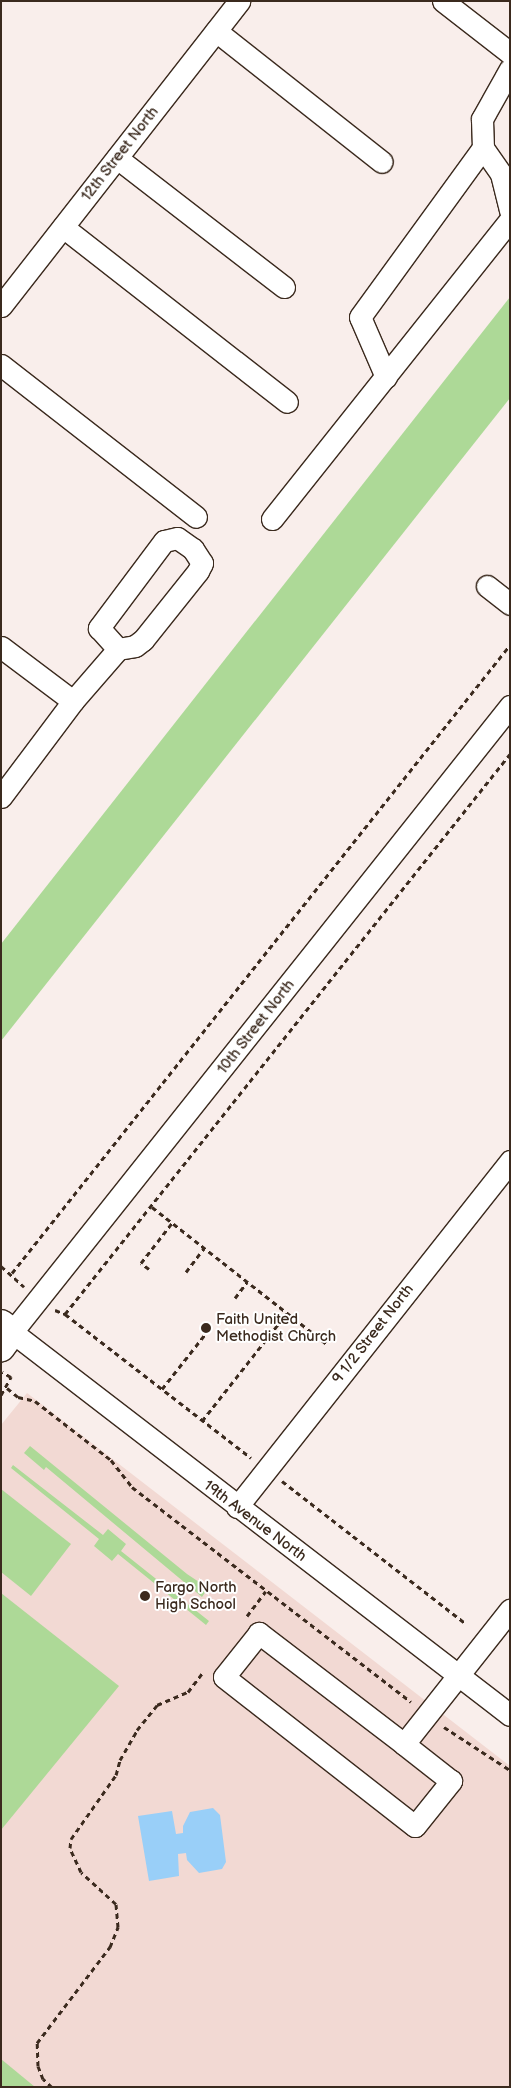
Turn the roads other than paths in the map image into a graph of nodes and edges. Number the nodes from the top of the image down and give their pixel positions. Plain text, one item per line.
1 (239, 1) edge
2 (443, 1) edge
3 (216, 31) junction
4 (510, 53) edge
5 (510, 69) edge
6 (483, 148) junction
7 (117, 158) junction
8 (382, 162) dead end
9 (505, 168) edge
10 (510, 211) edge
11 (510, 220) edge
12 (63, 228) junction
13 (284, 287) dead end
14 (1, 306) edge
15 (1, 366) edge
16 (386, 377) junction
17 (287, 402) dead end
18 (196, 517) dead end
19 (272, 519) dead end
20 (487, 586) dead end
21 (510, 604) edge
22 (1, 647) edge
23 (118, 649) junction
24 (73, 701) junction
25 (510, 706) edge
26 (1, 797) edge
27 (510, 1161) edge
28 (5, 1334) edge
29 (237, 1507) junction
30 (510, 1610) edge
31 (458, 1675) junction
32 (510, 1715) edge
33 (404, 1744) junction

1 - 3 street, 12th Street North
2 - 4 street
3 - 7 street, 12th Street North
3 - 8 street
5 - 6 street
6 - 9 street
6 - 16 street
7 - 12 street, 12th Street North
7 - 13 street
9 - 10 street
11 - 16 street
12 - 14 street, 12th Street North
12 - 17 street
15 - 18 street
16 - 19 street
20 - 21 street
22 - 24 street
23 - 23 street
23 - 24 street
24 - 26 street
25 - 28 street, 10th Street North
27 - 29 street, 9 1/2 Street North
28 - 29 street, 19th Avenue North
29 - 31 street, 19th Avenue North
30 - 31 street
31 - 32 street, 19th Avenue North
31 - 33 street
33 - 33 street

